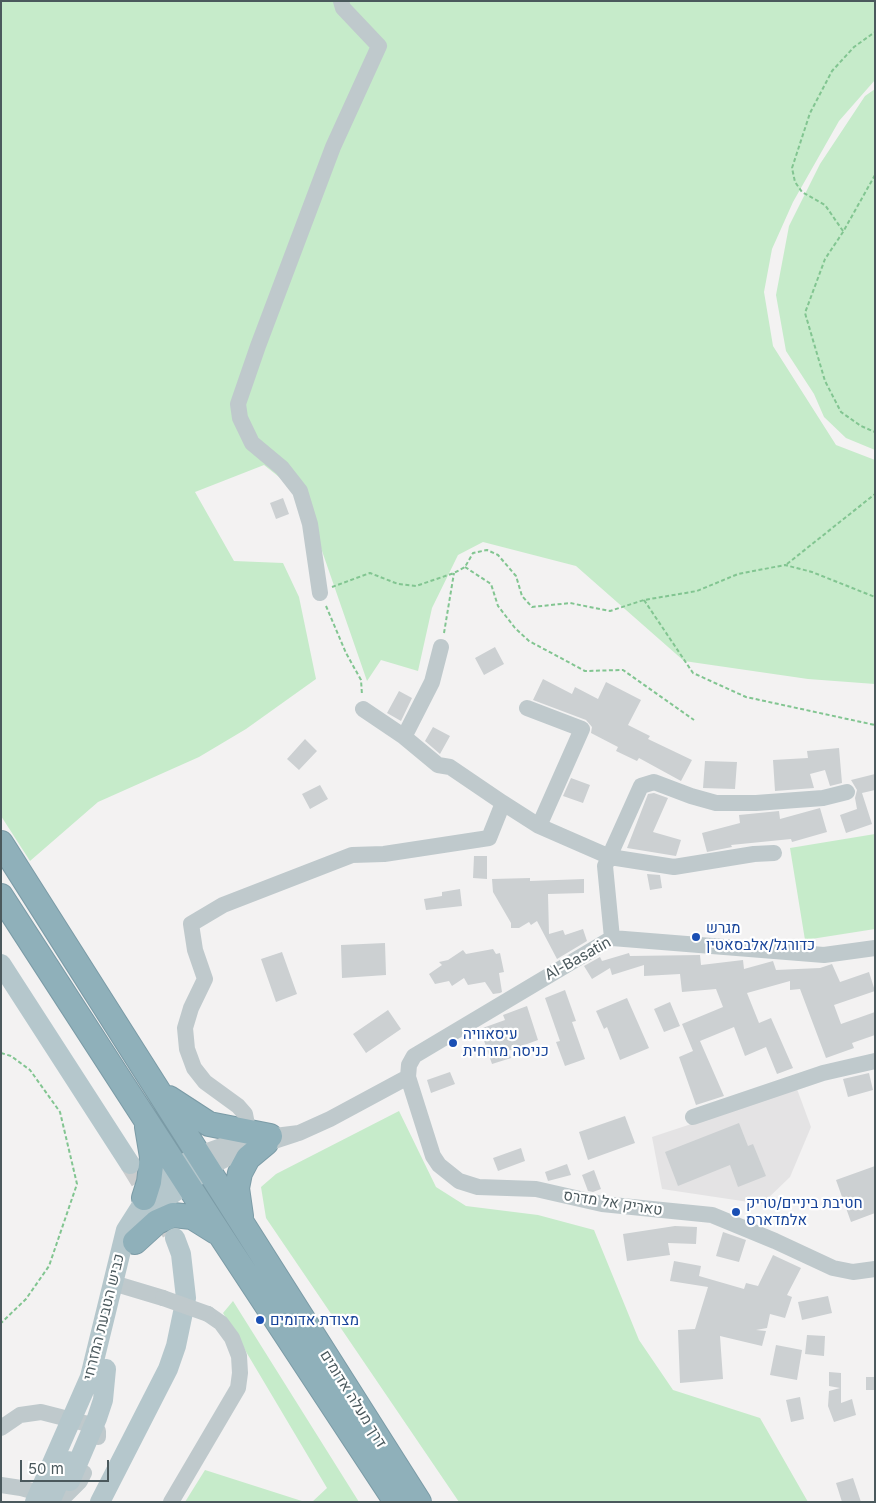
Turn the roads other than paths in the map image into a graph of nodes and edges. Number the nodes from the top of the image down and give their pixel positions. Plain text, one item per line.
1 (341, 1) edge
2 (320, 593) road end
3 (442, 647) road end
4 (527, 708) dead end
5 (363, 710) road end
6 (404, 737) junction
7 (847, 792) dead end
8 (503, 803) junction
9 (539, 826) junction
10 (1, 843) edge
11 (774, 853) dead end
12 (610, 857) junction
13 (1, 896) edge
14 (612, 938) junction
15 (875, 948) edge
16 (1, 964) edge
17 (875, 1061) edge
18 (408, 1077) junction
19 (158, 1090) junction
20 (144, 1116) junction
21 (693, 1116) dead end
22 (256, 1143) junction
23 (204, 1161) junction
24 (130, 1164) tunnel mouth
25 (180, 1180) junction
26 (144, 1198) junction
27 (242, 1223) junction
28 (221, 1236) junction
29 (175, 1238) tunnel mouth
30 (134, 1242) junction
31 (875, 1269) edge
32 (118, 1285) junction
33 (84, 1423) junction
34 (1, 1428) edge
35 (1, 1485) edge
36 (53, 1498) edge
37 (100, 1502) edge
38 (171, 1502) edge
39 (396, 1502) edge
40 (419, 1502) edge

1 - 2 street
3 - 6 street
4 - 9 street
5 - 6 street
6 - 8 street
7 - 12 street
8 - 9 street
8 - 22 street
9 - 12 street
10 - 19 highway, דרך מעלה אדומים
11 - 12 street
12 - 14 street
13 - 20 highway, דרך מעלה אדומים
14 - 15 street, Al-Basatin
14 - 18 street, Al-Basatin
16 - 24 main road
17 - 21 street
18 - 22 street
18 - 31 street, טאריק אל מדרס
19 - 22 highway
19 - 23 highway, דרך מעלה אדומים
20 - 25 highway, דרך מעלה אדומים
20 - 26 highway
22 - 23 street
22 - 27 highway
23 - 25 main road, כביש הטבעת המזרחי
23 - 27 highway, דרך מעלה אדומים
25 - 26 main road, כביש הטבעת המזרחי
25 - 28 highway, דרך מעלה אדומים
25 - 30 main road, כביש הטבעת המזרחי
26 - 32 main road, כביש הטבעת המזרחי
27 - 40 highway, דרך מעלה אדומים
28 - 30 highway
28 - 39 highway, דרך מעלה אדומים
29 - 37 main road
30 - 32 main road, כביש הטבעת המזרחי
32 - 33 main road, כביש הטבעת המזרחי
32 - 33 main road, כביש הטבעת המזרחי
32 - 38 street, bridge
33 - 34 street
33 - 36 main road
33 - 36 main road, כביש הטבעת המזרחי
35 - 36 street

